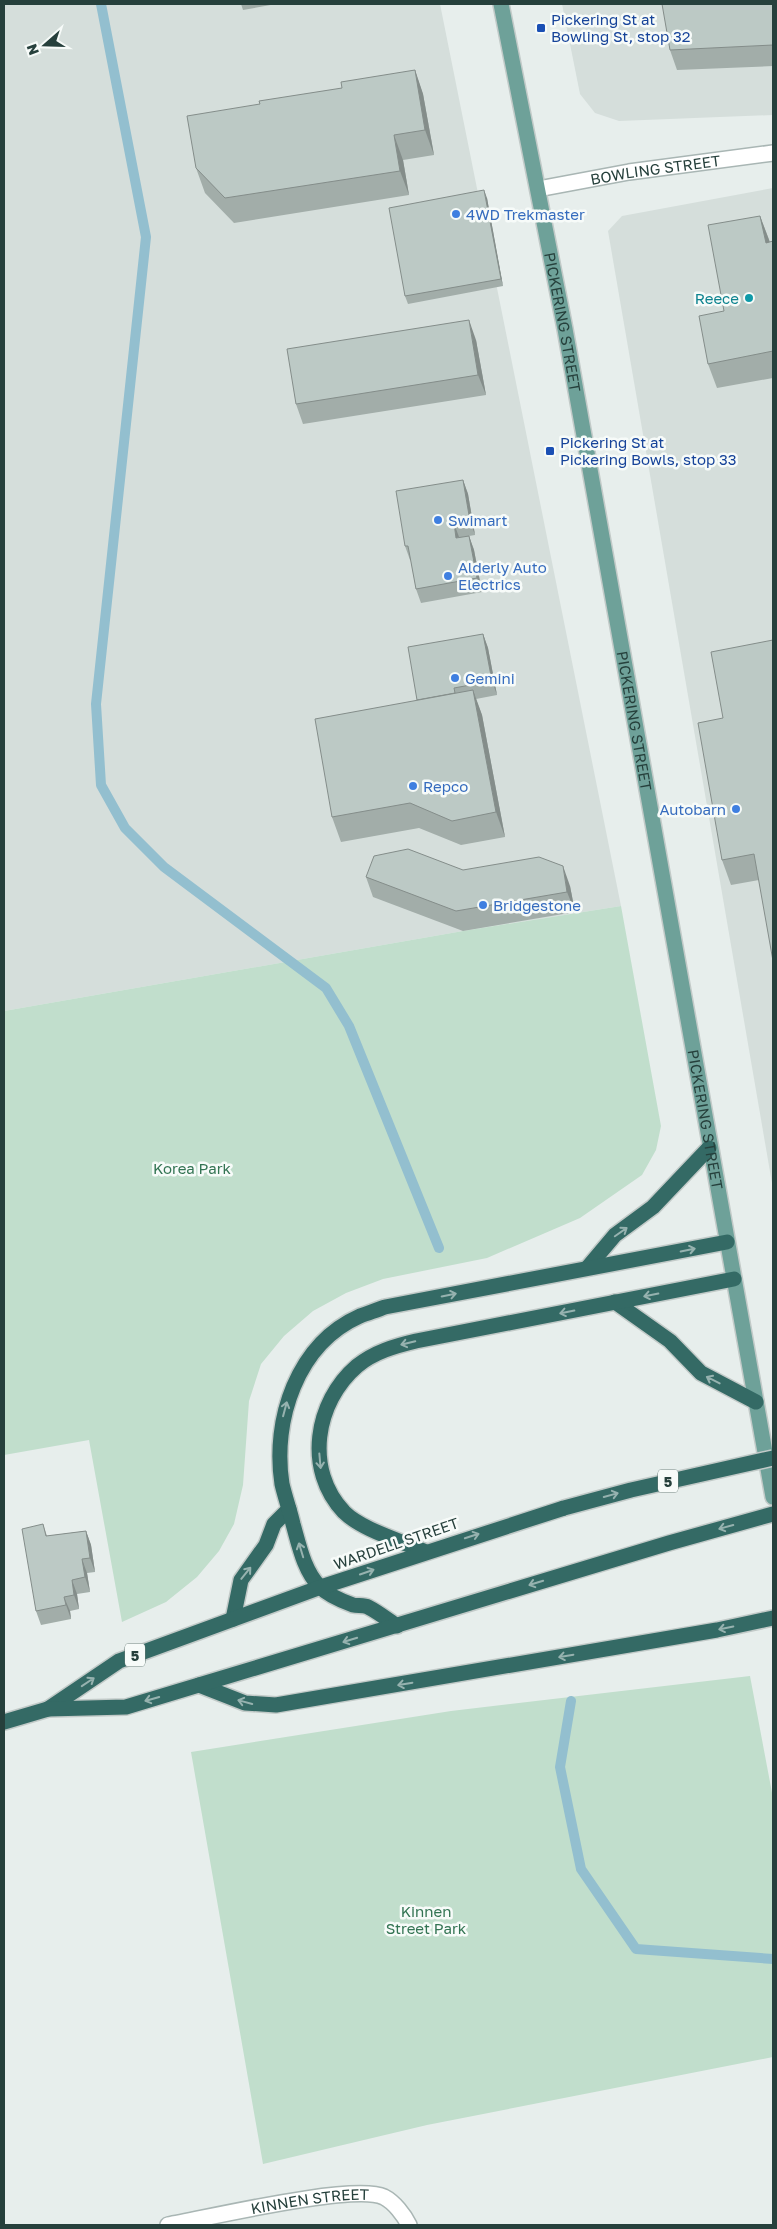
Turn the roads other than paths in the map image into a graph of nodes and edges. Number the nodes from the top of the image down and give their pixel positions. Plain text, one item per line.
1 (501, 4) edge
2 (773, 153) edge
3 (538, 189) junction
4 (710, 1148) junction
5 (727, 1242) junction
6 (588, 1267) junction
7 (734, 1279) junction
8 (615, 1302) junction
9 (756, 1402) junction
10 (773, 1458) edge
11 (773, 1497) edge
12 (289, 1509) junction
13 (773, 1514) edge
14 (426, 1552) junction
15 (320, 1587) junction
16 (773, 1618) edge
17 (233, 1619) junction
18 (397, 1626) junction
19 (199, 1686) junction
20 (48, 1709) junction
21 (4, 1722) edge
22 (168, 2225) edge
23 (409, 2225) edge

1 - 3 main road, PICKERING STREET
2 - 3 street, BOWLING STREET
3 - 4 main road, PICKERING STREET
4 - 5 main road, PICKERING STREET
6 -> 4 highway
6 -> 5 highway
5 - 7 main road, PICKERING STREET
12 -> 6 highway
7 -> 8 highway
7 - 9 main road, PICKERING STREET
9 -> 8 highway
8 -> 14 highway
9 - 11 main road, PICKERING STREET
14 -> 10 highway, WARDELL STREET / 5, bridge
15 -> 12 highway
17 -> 12 highway
13 -> 18 highway, WARDELL STREET / 5
15 -> 14 highway, WARDELL STREET / 5
15 - 17 highway, WARDELL STREET / 5
15 - 18 highway
16 -> 19 highway
20 -> 17 highway, WARDELL STREET / 5
18 -> 19 highway, WARDELL STREET / 5
19 -> 20 highway, WARDELL STREET / 5
20 - 21 highway, WARDELL STREET / 5
22 - 23 street, KINNEN STREET

